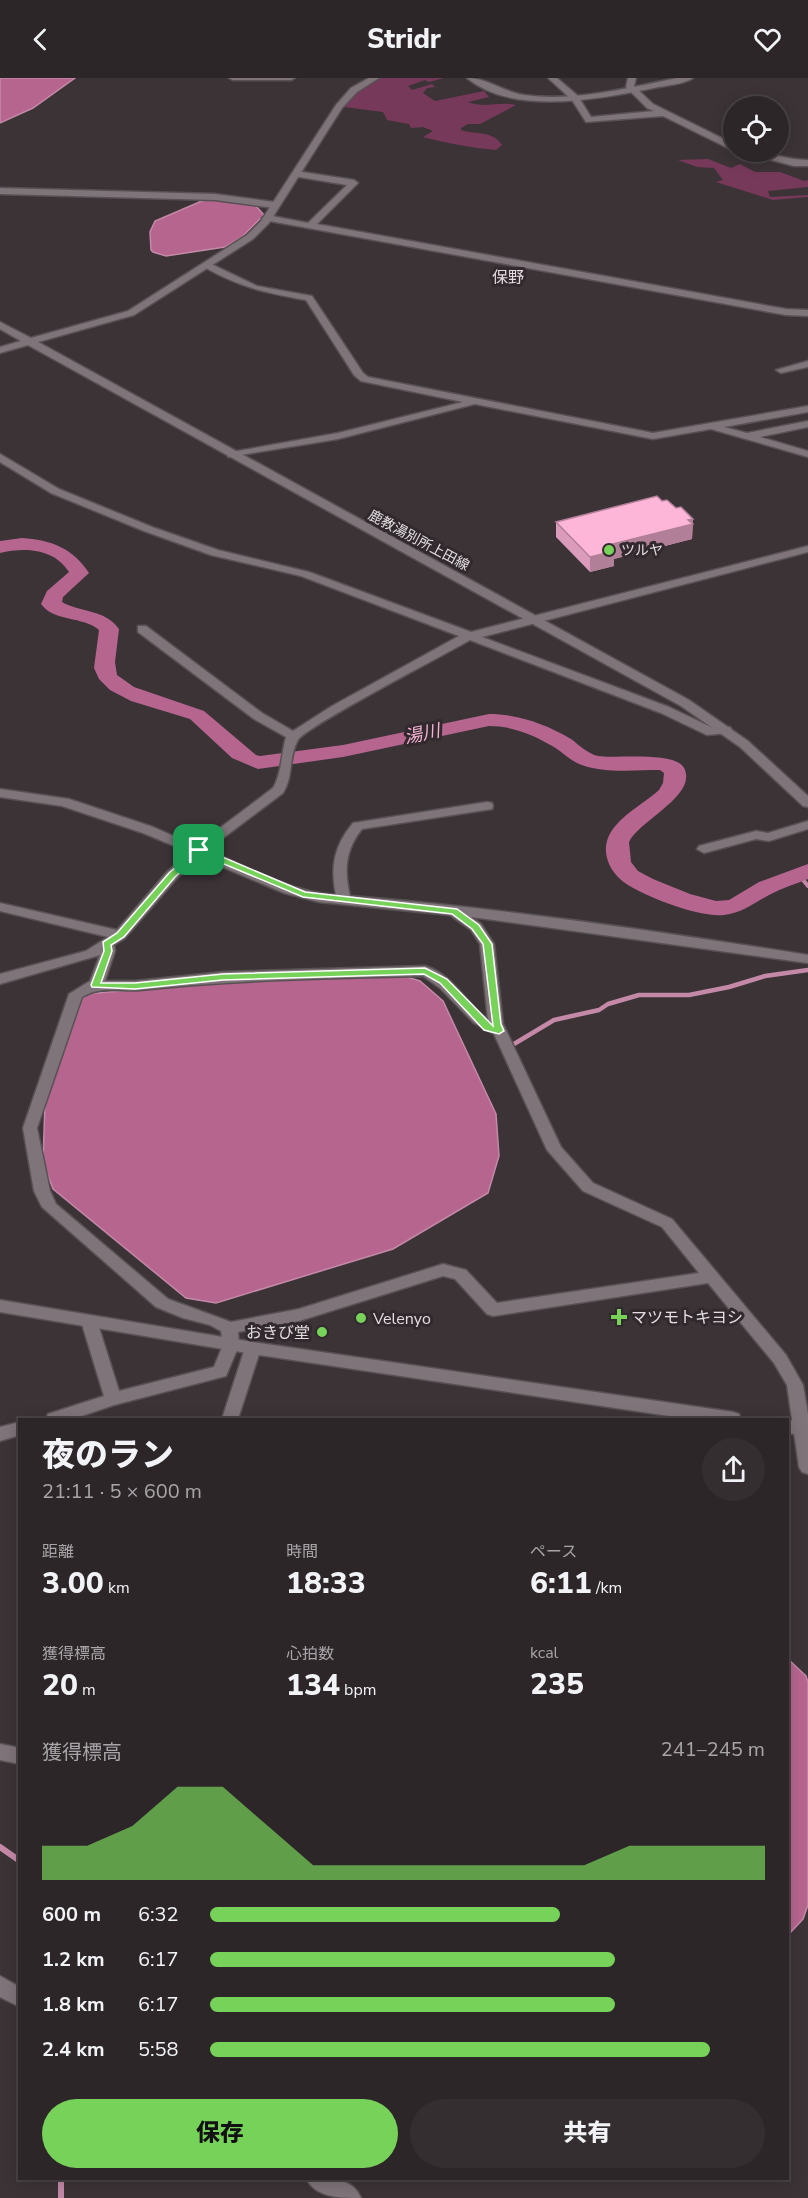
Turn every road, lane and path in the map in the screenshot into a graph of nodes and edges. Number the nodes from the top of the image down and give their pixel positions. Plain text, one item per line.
1 (233, 78) edge
2 (291, 78) edge
3 (375, 78) edge
4 (471, 78) edge
5 (552, 78) edge
6 (632, 78) edge
7 (689, 78) edge
8 (632, 88) junction
9 (574, 98) junction
10 (665, 113) junction
11 (723, 142) edge
12 (789, 162) edge
13 (808, 163) edge
14 (297, 174) junction
15 (0, 191) edge
16 (274, 205) junction
17 (267, 218) junction
18 (310, 226) junction
19 (207, 265) junction
20 (808, 313) edge
21 (0, 324) edge
22 (29, 342) junction
23 (0, 350) edge
24 (808, 364) edge
25 (781, 370) dead end
26 (476, 401) junction
27 (808, 409) edge
28 (808, 424) edge
29 (714, 427) junction
30 (745, 437) junction
31 (808, 454) edge
32 (232, 455) junction
33 (0, 457) edge
34 (808, 549) edge
35 (534, 620) junction
36 (142, 629) dead end
37 (467, 637) junction
38 (726, 730) junction
39 (293, 736) junction
40 (0, 793) edge
41 (808, 803) edge
42 (487, 806) dead end
43 (808, 825) edge
44 (704, 849) dead end
45 (199, 850) junction
46 (344, 900) junction
47 (0, 907) edge
48 (454, 911) junction
49 (120, 935) junction
50 (106, 944) junction
51 (808, 959) edge
52 (0, 979) edge
53 (96, 985) junction
54 (499, 1031) junction
55 (711, 1276) junction
56 (0, 1306) edge
57 (89, 1321) junction
58 (230, 1337) junction
59 (253, 1348) junction
60 (113, 1399) junction
61 (57, 1418) edge
62 (230, 1418) edge
63 (726, 1418) edge
64 (18, 1429) edge
65 (799, 1429) edge
66 (0, 1434) edge
67 (808, 1467) edge
68 (0, 1752) edge
69 (18, 1756) edge
70 (0, 1986) edge
71 (18, 1997) edge
72 (320, 2180) edge
73 (350, 2198) edge

1 - 2 street
3 - 14 street
4 - 9 street
5 - 9 street
6 - 8 street
7 - 8 street
8 - 9 street
8 - 10 street
9 - 10 street
10 - 11 street
12 - 13 street
14 - 16 street
14 - 18 street
15 - 16 street
16 - 17 street
17 - 18 street
17 - 19 street
18 - 20 street
19 - 22 street
19 - 26 street
21 - 22 street, 鹿教湯別所上田線
22 - 23 street
22 - 32 street, 鹿教湯別所上田線
24 - 25 street
26 - 29 street
26 - 32 street
27 - 29 street
28 - 30 street
29 - 30 street
30 - 31 street
32 - 35 street, 鹿教湯別所上田線
33 - 37 street
34 - 35 street
35 - 37 street
35 - 38 street, 鹿教湯別所上田線
36 - 39 street
37 - 38 street
37 - 39 street
38 - 41 street, 鹿教湯別所上田線
39 - 45 street
40 - 45 street
42 - 46 street
43 - 44 street
45 - 46 street
45 - 49 street
46 - 48 street
47 - 49 street
48 - 51 street
48 - 54 street
49 - 50 street
50 - 52 street
50 - 53 street
53 - 54 street
53 - 58 street
54 - 55 street
55 - 58 street
55 - 65 street
56 - 57 street
57 - 58 street
57 - 60 street
58 - 59 street
58 - 60 street
59 - 62 street
59 - 63 street
60 - 61 street
64 - 66 street
65 - 67 street
68 - 69 street
70 - 71 street
72 - 73 street

